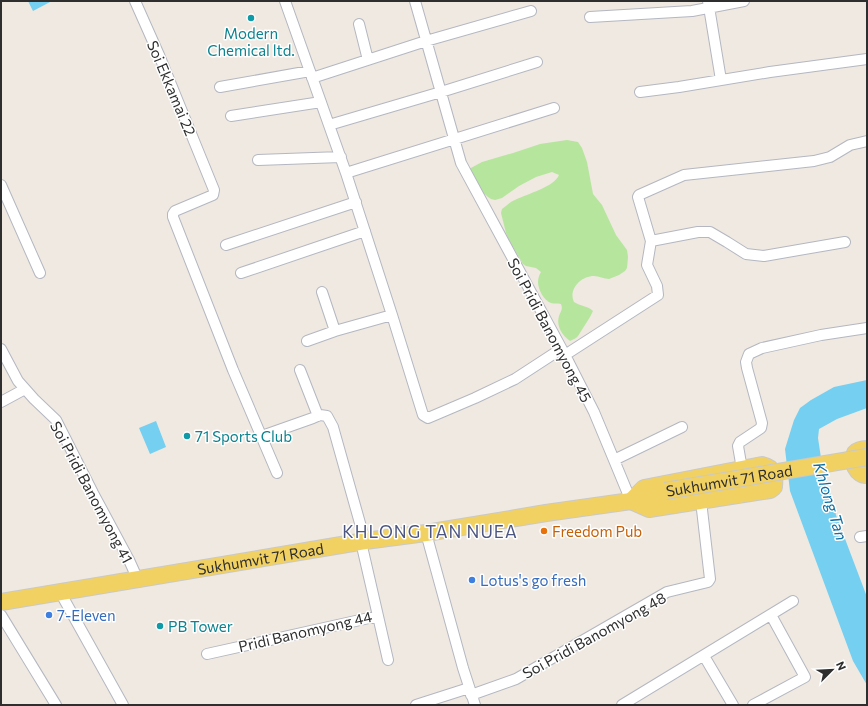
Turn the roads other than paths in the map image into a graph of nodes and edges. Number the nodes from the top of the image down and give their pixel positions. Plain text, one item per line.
1 (135, 1) edge
2 (285, 1) edge
3 (415, 1) edge
4 (744, 1) edge
5 (708, 5) edge
6 (531, 11) dead end
7 (590, 17) dead end
8 (359, 24) dead end
9 (426, 41) junction
10 (867, 59) edge
11 (368, 60) junction
12 (537, 62) dead end
13 (311, 75) junction
14 (721, 80) junction
15 (220, 87) dead end
16 (441, 92) junction
17 (640, 92) dead end
18 (321, 102) junction
19 (554, 108) dead end
20 (231, 116) dead end
21 (329, 125) junction
22 (454, 139) junction
23 (867, 141) edge
24 (341, 157) junction
25 (258, 160) dead end
26 (346, 173) junction
27 (1, 185) edge
28 (356, 202) junction
29 (365, 231) junction
30 (651, 241) junction
31 (845, 242) dead end
32 (226, 245) dead end
33 (241, 272) dead end
34 (40, 273) dead end
35 (322, 292) dead end
36 (392, 315) junction
37 (867, 328) edge
38 (335, 331) junction
39 (307, 341) dead end
40 (1, 349) edge
41 (563, 352) junction
42 (300, 370) dead end
43 (25, 389) junction
44 (1, 402) edge
45 (318, 416) junction
46 (682, 426) dead end
47 (262, 436) junction
48 (867, 448) edge
49 (867, 457) edge
50 (614, 460) junction
51 (867, 468) edge
52 (742, 469) junction
53 (277, 474) dead end
54 (867, 475) edge
55 (666, 496) junction
56 (635, 501) junction
57 (701, 501) junction
58 (426, 533) junction
59 (363, 542) junction
60 (138, 580) junction
61 (60, 592) junction
62 (793, 601) dead end
63 (1, 602) edge
64 (1, 614) edge
65 (771, 615) junction
66 (378, 616) junction
67 (206, 654) dead end
68 (704, 656) junction
69 (388, 660) dead end
70 (472, 696) edge
71 (56, 705) edge
72 (123, 705) edge
73 (416, 705) edge
74 (622, 705) edge
75 (733, 705) edge
76 (753, 705) edge

1 - 47 street, Soi Ekkamai 22
2 - 13 street
3 - 9 street, Soi Pridi Banomyong 45
4 - 5 street
5 - 7 street
5 - 14 street
6 - 9 street
8 - 11 street
9 - 11 street
9 - 16 street, Soi Pridi Banomyong 45
10 - 14 street
11 - 13 street
12 - 16 street
13 - 15 street
13 - 18 street
14 - 17 street
16 - 21 street
16 - 22 street, Soi Pridi Banomyong 45
18 - 20 street
18 - 21 street
19 - 22 street
21 - 24 street
22 - 26 street
22 - 41 street, Soi Pridi Banomyong 45
23 - 30 street
24 - 25 street
24 - 26 street
26 - 28 street
27 - 34 street
28 - 29 street
28 - 32 street
29 - 33 street
29 - 36 street
30 - 31 street
30 - 41 street
35 - 38 street
36 - 38 street
36 - 41 street
37 - 52 street
38 - 39 street
40 - 43 street, Soi Pridi Banomyong 41
41 - 50 street, Soi Pridi Banomyong 45
42 - 45 street
43 - 44 street
43 - 60 street, Soi Pridi Banomyong 41
45 - 47 street
45 - 59 street, Pridi Banomyong 44
46 - 50 street
47 - 53 street
48 - 54 main road
49 - 55 main road, Sukhumvit 71 Road, bridge
50 - 56 street, Soi Pridi Banomyong 45
51 - 55 main road, Sukhumvit 71 Road
52 - 56 main road
52 - 57 main road
55 - 56 main road, Sukhumvit 71 Road
56 - 57 main road
56 - 58 main road, Sukhumvit 71 Road
57 - 70 street, Soi Pridi Banomyong 48
58 - 59 main road, Sukhumvit 71 Road
58 - 70 street
59 - 60 main road, Sukhumvit 71 Road
59 - 66 street, Pridi Banomyong 44
60 - 61 main road, Sukhumvit 71 Road
61 - 63 main road, Sukhumvit 71 Road
61 - 72 street
62 - 65 street
64 - 71 street
65 - 68 street
65 - 76 street
66 - 67 street, Pridi Banomyong 44
66 - 69 street
68 - 74 street
68 - 75 street
70 - 73 street

